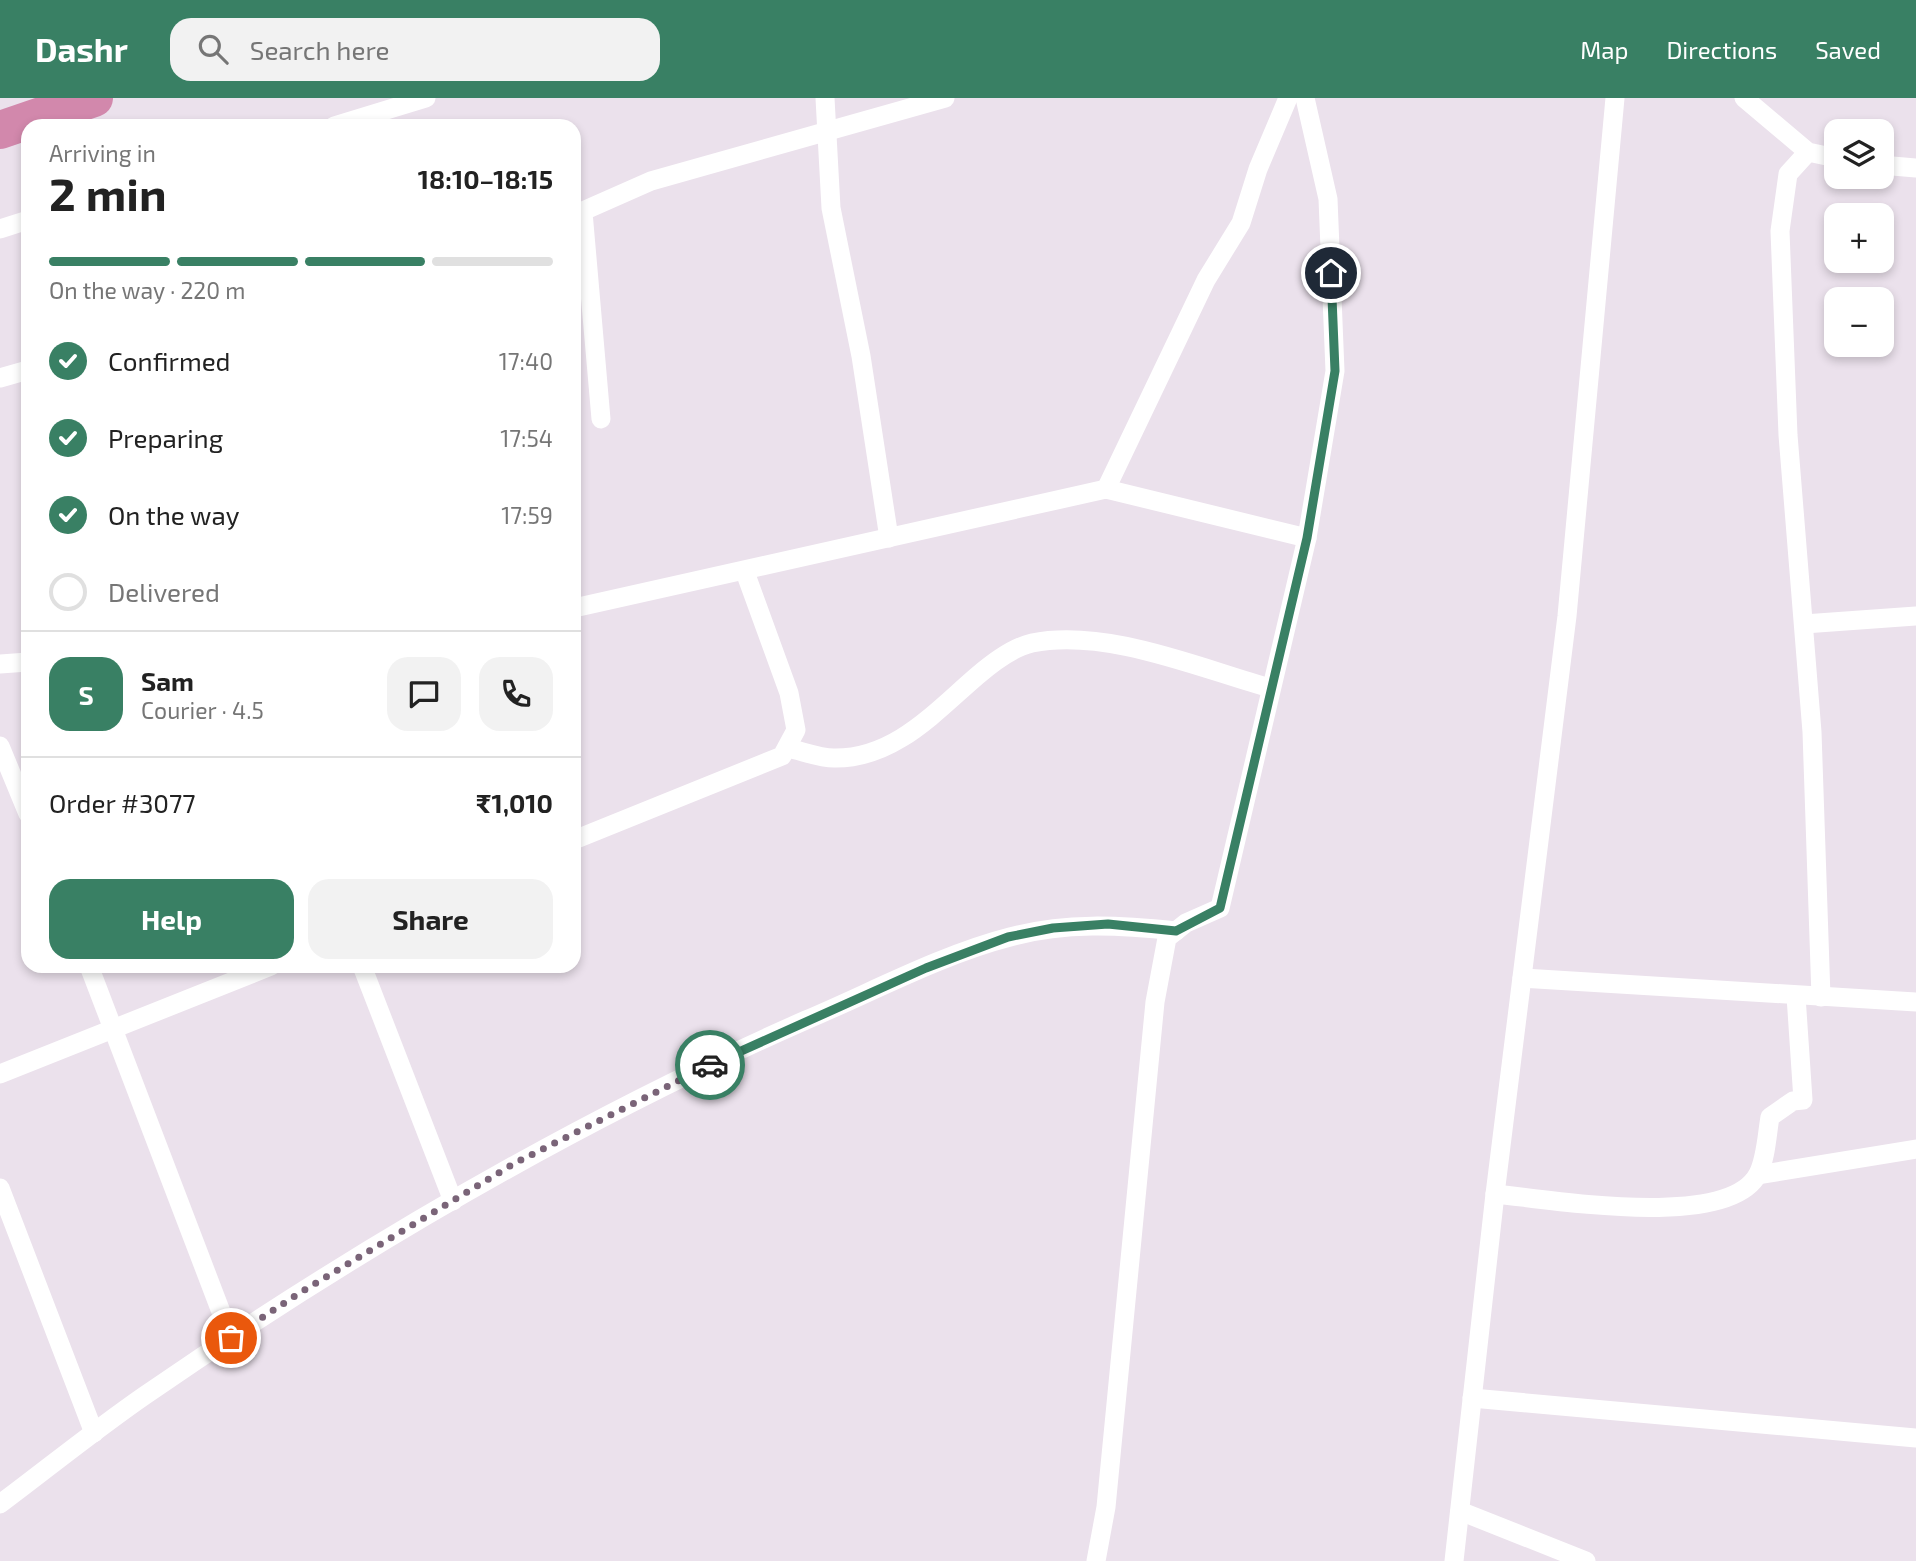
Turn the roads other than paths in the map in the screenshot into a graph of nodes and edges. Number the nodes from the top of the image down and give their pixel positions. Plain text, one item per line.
1 (426, 98) edge
2 (825, 98) edge
3 (945, 98) edge
4 (1287, 98) edge
5 (1304, 98) edge
6 (1615, 98) edge
7 (1744, 98) edge
8 (357, 119) edge
9 (827, 133) junction
10 (1808, 152) junction
11 (1824, 155) edge
12 (1894, 167) edge
13 (1916, 169) edge
14 (581, 213) edge
15 (21, 222) edge
16 (0, 229) edge
17 (581, 233) edge
18 (21, 372) edge
19 (0, 378) edge
20 (601, 419) dead end
21 (1106, 489) junction
22 (889, 538) junction
23 (1307, 538) junction
24 (745, 572) junction
25 (581, 607) edge
26 (1916, 616) edge
27 (1804, 624) junction
28 (21, 662) edge
29 (0, 664) edge
30 (1270, 688) junction
31 (0, 746) edge
32 (787, 748) junction
33 (21, 797) edge
34 (581, 837) edge
35 (1176, 931) junction
36 (92, 973) edge
37 (254, 973) edge
38 (365, 973) edge
39 (1522, 978) junction
40 (1796, 996) junction
41 (1821, 997) junction
42 (1916, 1002) edge
43 (114, 1029) junction
44 (0, 1074) edge
45 (1916, 1149) edge
46 (1758, 1175) junction
47 (0, 1188) edge
48 (1495, 1194) junction
49 (453, 1201) junction
50 (231, 1338) junction
51 (1472, 1398) junction
52 (94, 1433) junction
53 (1916, 1438) edge
54 (0, 1504) edge
55 (1460, 1511) junction
56 (1096, 1561) edge
57 (1454, 1561) edge
58 (1586, 1561) edge

1 - 8 street
2 - 9 street
3 - 9 street
4 - 21 street
5 - 23 street
6 - 39 street
7 - 10 street
9 - 14 street
9 - 22 street
10 - 11 street
10 - 27 street
12 - 13 street
15 - 16 street
17 - 20 street
18 - 19 street
21 - 22 street
21 - 23 street
22 - 24 street
23 - 30 street
24 - 25 street
24 - 32 street
26 - 27 street
27 - 41 street
28 - 29 street
30 - 32 street
30 - 35 street
31 - 33 street
32 - 34 street
35 - 49 street
35 - 56 street
36 - 43 street
37 - 43 street
38 - 49 street
39 - 40 street
39 - 48 street
40 - 41 street
40 - 46 street
41 - 42 street
43 - 44 street
43 - 50 street
45 - 46 street
46 - 48 street
47 - 52 street
48 - 51 street
49 - 50 street
50 - 52 street
51 - 53 street
51 - 55 street
52 - 54 street
55 - 57 street
55 - 58 street

